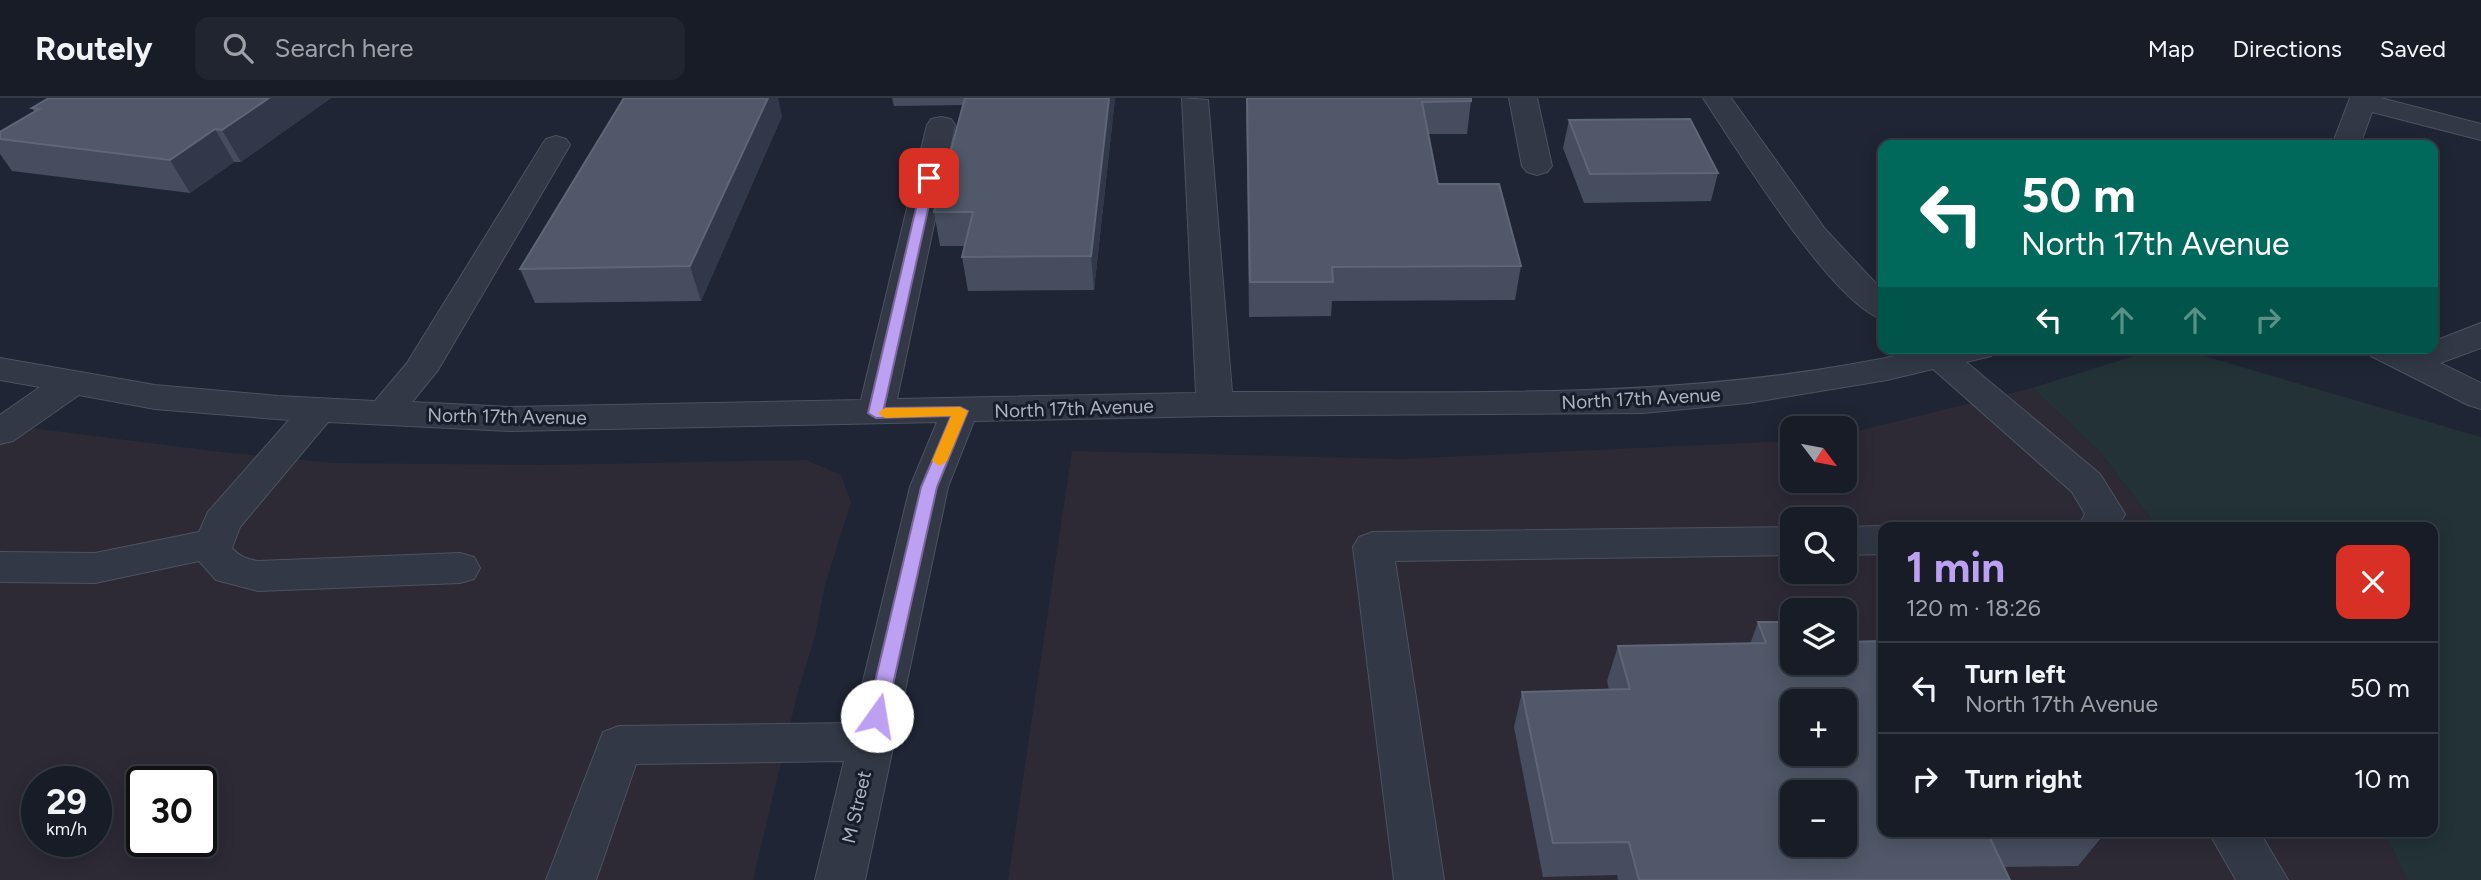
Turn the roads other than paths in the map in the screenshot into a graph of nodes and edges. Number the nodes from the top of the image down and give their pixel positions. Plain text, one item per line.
1 (1523, 98) edge
2 (1717, 98) edge
3 (1194, 100) dead end
4 (2364, 100) edge
5 (941, 125) dead end
6 (2481, 132) edge
7 (2348, 140) edge
8 (555, 145) dead end
9 (1537, 166) dead end
10 (1878, 305) edge
11 (2481, 334) edge
12 (2438, 352) edge
13 (1931, 354) edge
14 (1935, 354) edge
15 (2397, 354) edge
16 (0, 369) edge
17 (73, 382) junction
18 (2481, 397) edge
19 (1215, 404) junction
20 (318, 410) junction
21 (960, 411) junction
22 (384, 413) junction
23 (876, 413) junction
24 (0, 432) edge
25 (2101, 522) edge
26 (1878, 540) edge
27 (1780, 541) edge
28 (1857, 541) edge
29 (214, 543) junction
30 (0, 567) edge
31 (460, 568) dead end
32 (871, 742) junction
33 (2236, 837) edge
34 (571, 880) edge
35 (840, 880) edge
36 (1419, 880) edge
37 (2263, 880) edge

1 - 9 street
2 - 10 street
3 - 19 street
4 - 6 street
4 - 7 street
5 - 23 street
8 - 22 street
11 - 12 street
13 - 19 street, North 17th Avenue
14 - 25 street
15 - 18 street
16 - 17 street, North 17th Avenue
17 - 20 street, North 17th Avenue
17 - 24 street
19 - 21 street, North 17th Avenue
20 - 22 street, North 17th Avenue
20 - 29 street
21 - 23 street, North 17th Avenue
21 - 32 street, M Street
22 - 23 street, North 17th Avenue
26 - 28 street
27 - 36 street
29 - 30 street
29 - 31 street
32 - 34 street
32 - 35 street, M Street
33 - 37 street

